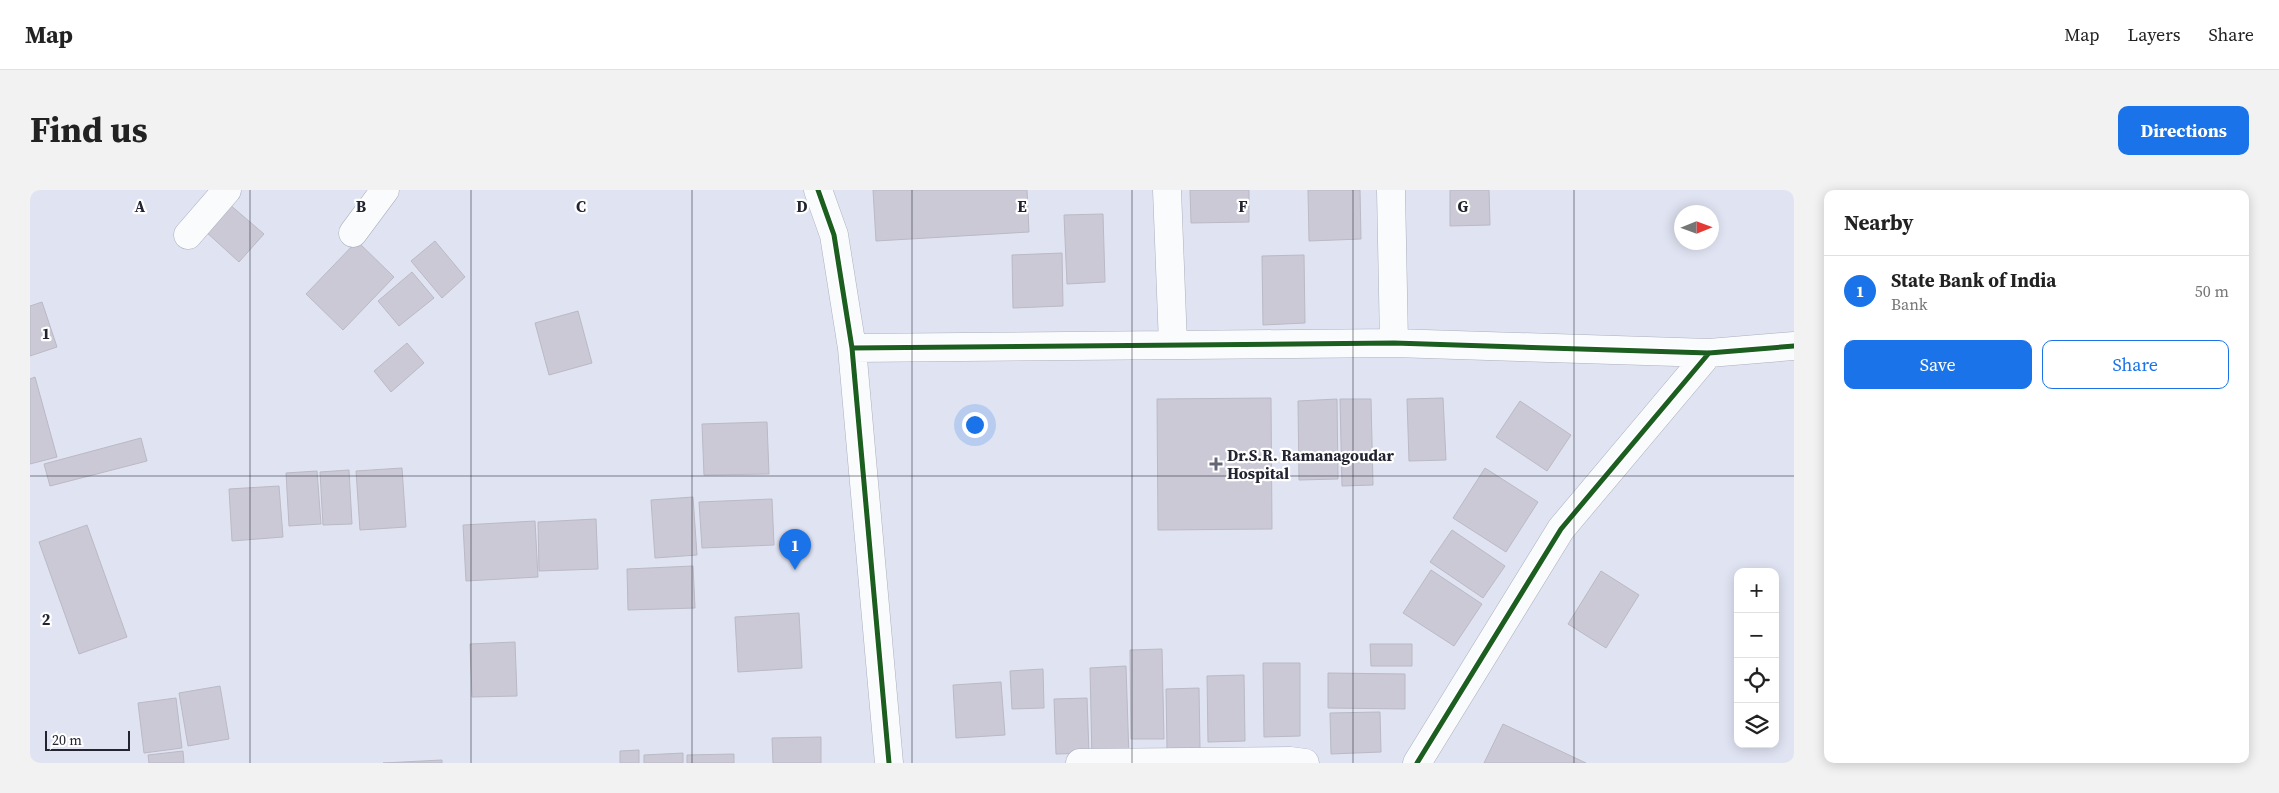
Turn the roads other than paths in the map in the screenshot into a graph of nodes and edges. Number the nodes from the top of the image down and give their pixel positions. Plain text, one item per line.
1 (227, 190) edge
2 (385, 190) edge
3 (818, 190) edge
4 (1167, 190) edge
5 (1391, 190) edge
6 (352, 233) dead end
7 (188, 235) dead end
8 (1394, 343) junction
9 (1172, 344) junction
10 (1794, 346) edge
11 (852, 348) junction
12 (1709, 352) junction
13 (889, 763) edge
14 (1080, 763) edge
15 (1305, 763) edge
16 (1417, 763) edge

1 - 7 street
2 - 6 street
3 - 11 street
4 - 9 street
5 - 8 street
8 - 9 street
8 - 12 street
9 - 11 street
10 - 12 street
11 - 13 street
12 - 16 street
14 - 15 street

